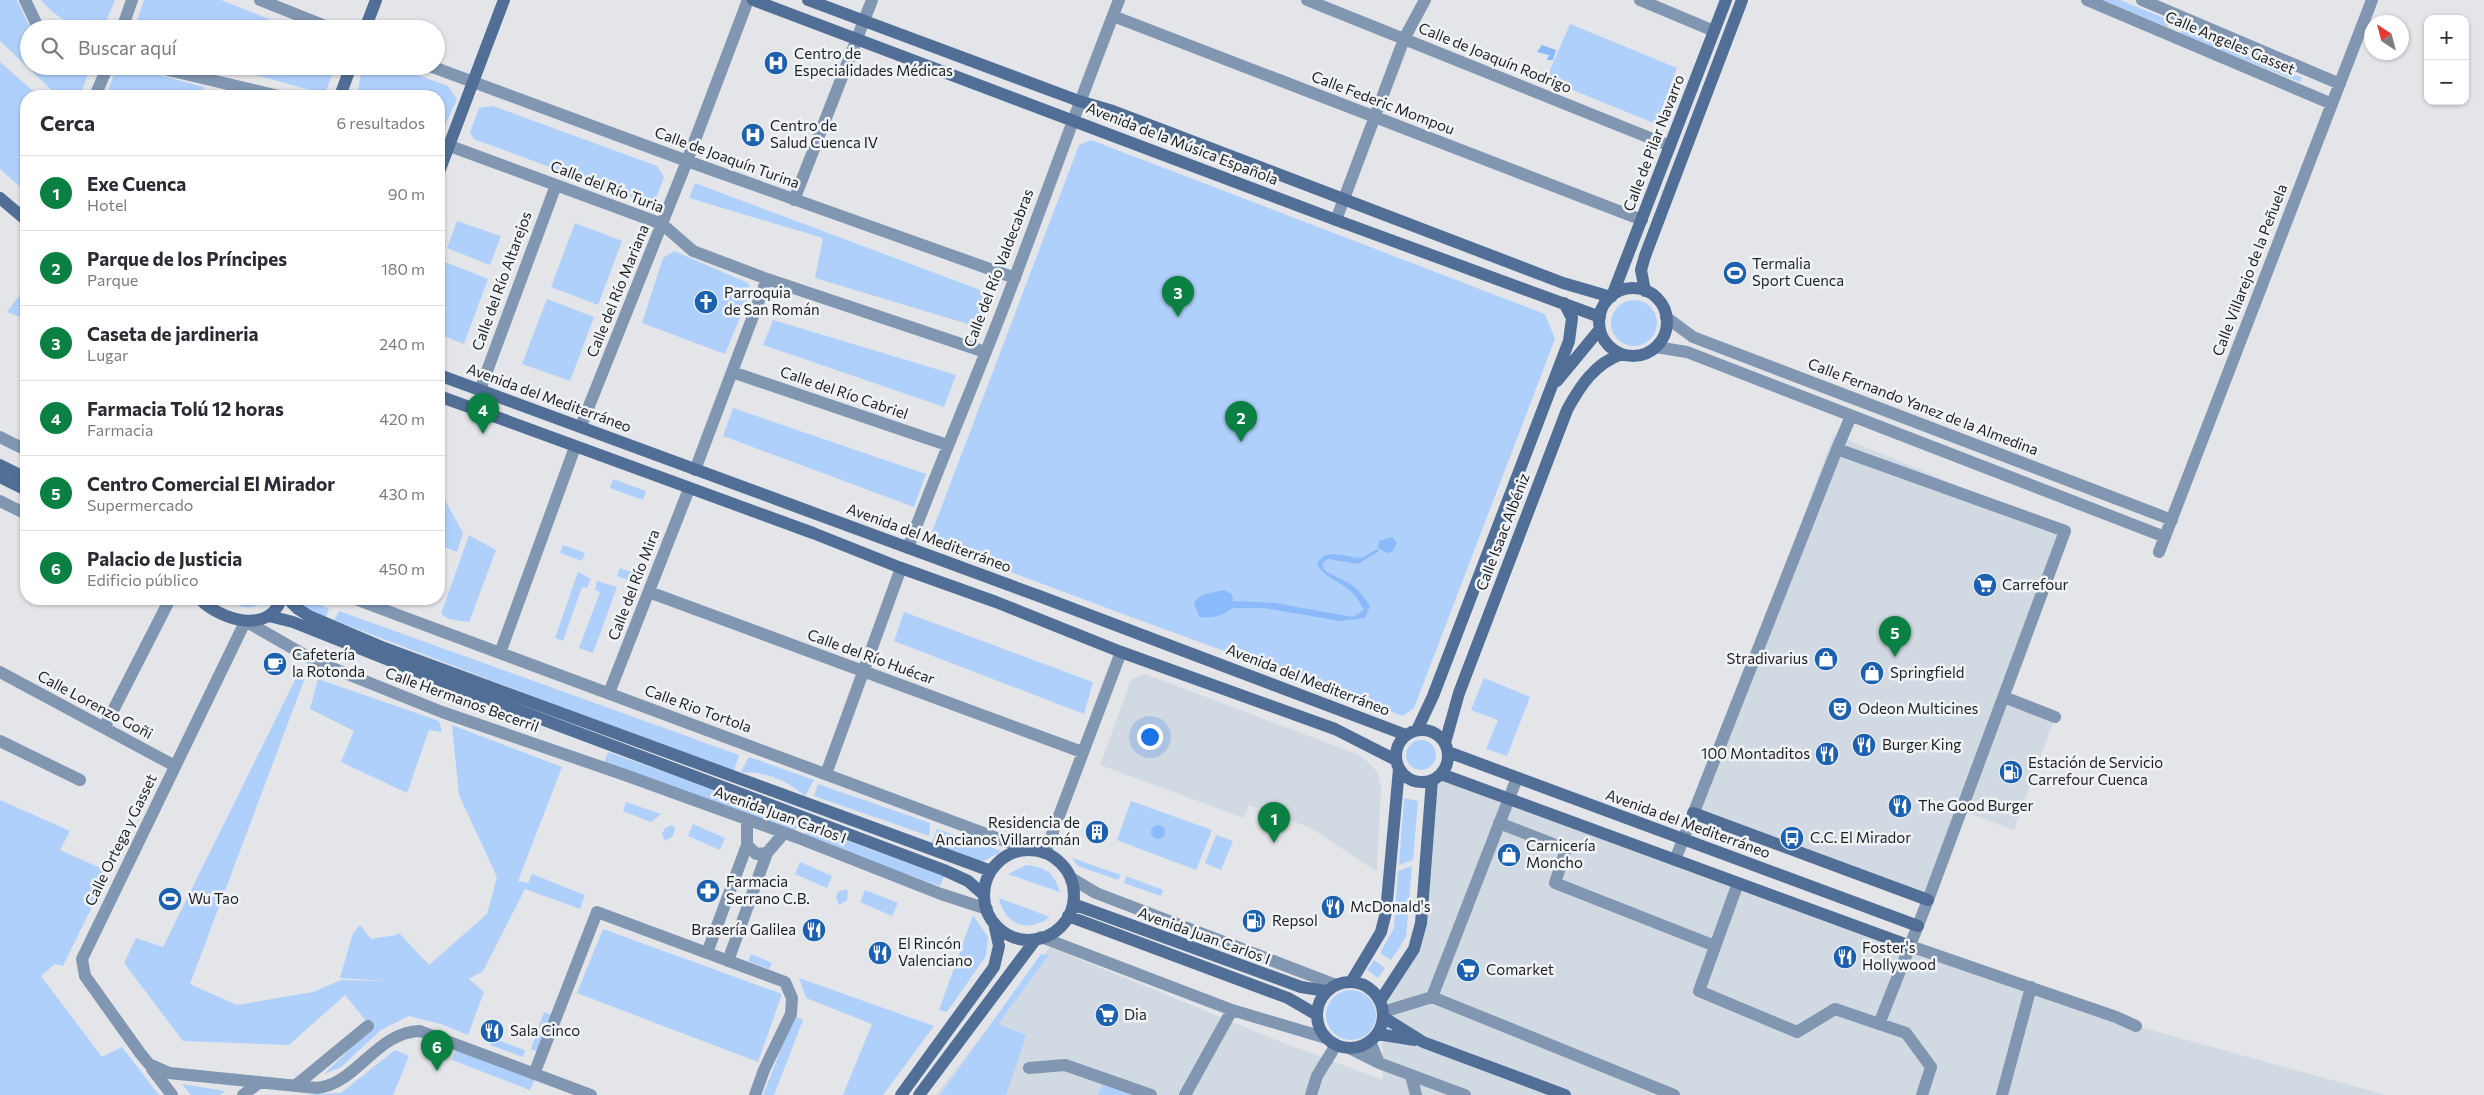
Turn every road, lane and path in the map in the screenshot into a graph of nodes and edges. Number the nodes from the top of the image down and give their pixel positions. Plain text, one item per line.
1 (25, 0) edge
2 (132, 0) edge
3 (260, 0) edge
4 (376, 0) edge
5 (504, 0) edge
6 (748, 0) edge
7 (753, 0) edge
8 (808, 0) edge
9 (872, 0) edge
10 (1120, 0) edge
11 (1308, 0) edge
12 (1426, 0) edge
13 (1640, 0) edge
14 (1726, 0) edge
15 (1742, 0) edge
16 (2087, 0) edge
17 (2142, 0) edge
18 (2372, 0) edge
19 (1113, 16) junction
20 (35, 20) edge
21 (125, 20) edge
22 (311, 20) edge
23 (368, 20) edge
24 (864, 21) junction
25 (1714, 31) junction
26 (857, 39) junction
27 (1404, 39) junction
28 (445, 72) edge
29 (104, 75) edge
30 (189, 75) edge
31 (348, 75) edge
32 (472, 82) junction
33 (2340, 84) junction
34 (98, 90) edge
35 (253, 90) edge
36 (342, 90) edge
37 (1079, 101) junction
38 (2332, 104) junction
39 (1375, 116) junction
40 (1072, 120) junction
41 (445, 141) edge
42 (445, 143) edge
43 (1670, 146) junction
44 (687, 162) junction
45 (556, 184) junction
46 (0, 198) edge
47 (794, 200) junction
48 (1344, 200) junction
49 (20, 215) edge
50 (1336, 220) junction
51 (1642, 220) junction
52 (662, 224) junction
53 (1015, 278) junction
54 (767, 279) junction
55 (1645, 291) junction
56 (1611, 297) junction
57 (1564, 303) junction
58 (1666, 317) junction
59 (1600, 323) junction
60 (1656, 347) junction
61 (984, 352) junction
62 (1622, 354) junction
63 (732, 372) junction
64 (445, 377) edge
65 (1550, 389) junction
66 (480, 390) junction
67 (445, 398) edge
68 (1851, 416) junction
69 (581, 426) junction
70 (0, 437) edge
71 (946, 445) junction
72 (20, 447) edge
73 (574, 447) junction
74 (1837, 449) junction
75 (0, 465) edge
76 (695, 470) junction
77 (20, 475) edge
78 (0, 477) edge
79 (20, 487) edge
80 (689, 489) junction
81 (0, 501) edge
82 (20, 511) edge
83 (2172, 520) junction
84 (2165, 537) junction
85 (908, 548) junction
86 (2159, 552) dead end
87 (901, 568) junction
88 (649, 592) junction
89 (167, 605) edge
90 (209, 605) edge
91 (277, 605) edge
92 (294, 605) edge
93 (371, 605) edge
94 (269, 616) junction
95 (246, 622) junction
96 (1121, 652) junction
97 (500, 653) junction
98 (863, 671) junction
99 (0, 672) edge
100 (609, 693) junction
101 (2004, 697) junction
102 (2055, 717) dead end
103 (574, 726) junction
104 (104, 728) junction
105 (1412, 732) junction
106 (0, 741) edge
107 (1446, 747) junction
108 (1082, 752) junction
109 (561, 754) joint
110 (1397, 764) junction
111 (176, 766) junction
112 (826, 774) junction
113 (1436, 777) junction
114 (1517, 778) junction
115 (80, 780) dead end
116 (1509, 799) junction
117 (1693, 813) junction
118 (747, 820) junction
119 (1499, 823) junction
120 (784, 833) junction
121 (1682, 840) junction
122 (748, 845) junction
123 (1029, 850) junction
124 (767, 853) junction
125 (1045, 853) junction
126 (1675, 860) junction
127 (991, 871) junction
128 (1071, 878) junction
129 (1738, 883) junction
130 (984, 895) junction
131 (1928, 900) junction
132 (987, 909) junction
133 (1070, 910) junction
134 (994, 923) junction
135 (1918, 926) junction
136 (1039, 938) junction
137 (1715, 946) junction
138 (1910, 946) junction
139 (707, 953) junction
140 (728, 961) junction
141 (1351, 982) junction
142 (2031, 987) junction
143 (1331, 988) junction
144 (1432, 997) junction
145 (1232, 1010) junction
146 (1382, 1010) junction
147 (1317, 1015) junction
148 (1879, 1024) junction
149 (368, 1026) dead end
150 (2136, 1026) dead end
151 (1374, 1037) junction
152 (1326, 1038) junction
153 (1423, 1042) junction
154 (1343, 1047) junction
155 (1379, 1063) junction
156 (149, 1064) junction
157 (1029, 1068) dead end
158 (534, 1074) junction
159 (1411, 1074) junction
160 (260, 1082) junction
161 (295, 1086) junction
162 (172, 1095) edge
163 (243, 1095) edge
164 (591, 1095) edge
165 (755, 1095) edge
166 (901, 1095) edge
167 (919, 1095) edge
168 (1151, 1095) edge
169 (1185, 1095) edge
170 (1311, 1095) edge
171 (1416, 1095) edge
172 (1465, 1095) edge
173 (1564, 1095) edge
174 (1674, 1095) edge
175 (1922, 1095) edge
176 (2002, 1095) edge

1 - 20 street
2 - 21 street
3 - 22 street
4 - 23 street
5 - 32 street
6 - 44 street, Calle del Río Mariana
7 - 26 street, Avenida de la Música Española
8 - 24 street, Avenida de la Música Española
9 - 24 street
10 - 19 street, Calle del Río Valdecabras
11 - 27 street, Calle de Joaquín Rodrigo
12 - 27 street
13 - 25 street
14 - 25 street, Calle de Pilar Navarro
15 - 55 street, Calle de Pilar Navarro
16 - 38 street, Calle Angeles Gasset
17 - 33 street, Calle Angeles Gasset
18 - 33 street, Calle Villarejo de la Peñuela
19 - 37 street, Calle del Río Valdecabras
19 - 39 street, Calle Federic Mompou
24 - 26 street
24 - 37 street, Avenida de la Música Española
25 - 43 street, Calle de Pilar Navarro
26 - 40 street, Avenida de la Música Española
26 - 47 street
27 - 39 street
27 - 43 street, Calle de Joaquín Rodrigo
28 - 32 street, Calle de Joaquín Turina
29 - 34 street
30 - 35 street
31 - 36 street
32 - 41 street
32 - 44 street, Calle de Joaquín Turina
33 - 38 street, Calle Villarejo de la Peñuela
37 - 40 street, Calle del Río Valdecabras
37 - 48 street, Avenida de la Música Española
38 - 83 street, Calle Villarejo de la Peñuela
39 - 48 street
39 - 51 street, Calle Federic Mompou
40 - 50 street, Avenida de la Música Española
40 - 53 street, Calle del Río Valdecabras
42 - 45 street, Calle del Río Turia
43 - 51 street, Calle de Pilar Navarro
44 - 47 street, Calle de Joaquín Turina
44 - 52 street, Calle del Río Mariana
45 - 52 street, Calle del Río Turia
45 - 66 street, Calle del Río Altarejos
46 - 49 street
47 - 53 street, Calle de Joaquín Turina
48 - 50 street
48 - 56 street, Avenida de la Música Española
50 - 57 street, Avenida de la Música Española
51 - 56 street, Calle de Pilar Navarro
52 - 54 street, Calle del Río Turia
52 - 69 street, Calle del Río Mariana
53 - 61 street, Calle del Río Valdecabras
54 - 61 street, Calle del Río Turia
54 - 63 street
55 - 56 street
55 - 58 street
56 - 59 street
57 - 59 street, Avenida de la Música Española
57 - 65 street, Calle Isaac Albéniz
58 - 60 street
58 - 83 street, Calle Fernando Yanez de la Almedina
59 - 62 street
59 - 65 street, Calle Isaac Albéniz
60 - 62 street
60 - 68 street
61 - 71 street, Calle del Río Valdecabras
62 - 107 street, Calle Isaac Albéniz
63 - 71 street, Calle del Río Cabriel
63 - 76 street
64 - 66 street, Avenida del Mediterráneo
65 - 105 street, Calle Isaac Albéniz
66 - 69 street, Avenida del Mediterráneo
67 - 73 street
68 - 74 street
68 - 84 street
69 - 76 street, Avenida del Mediterráneo
70 - 72 street
71 - 85 street, Calle del Río Valdecabras
73 - 80 street
73 - 97 street
74 - 101 street
74 - 117 street
75 - 77 street
76 - 85 street, Avenida del Mediterráneo
78 - 79 street
80 - 87 street
80 - 88 street, Calle del Río Mira
81 - 82 street
83 - 84 street, Calle Villarejo de la Peñuela
84 - 86 street, Calle Villarejo de la Peñuela
85 - 105 street, Avenida del Mediterráneo
87 - 96 street
87 - 98 street
88 - 98 street, Calle del Río Huécar
88 - 100 street, Calle del Río Mira
89 - 104 street
90 - 95 street
91 - 94 street
92 - 103 street, Calle Hermanos Becerril
93 - 97 street, Calle Rio Tortola
94 - 95 street
94 - 103 street, Calle Hermanos Becerril
95 - 109 street, Calle Hermanos Becerril
95 - 111 street, Calle Ortega y Gasset
96 - 108 street
96 - 110 street
97 - 100 street, Calle Rio Tortola
98 - 108 street, Calle del Río Huécar
98 - 112 street
99 - 104 street, Calle Lorenzo Goñi
100 - 112 street, Calle Rio Tortola
101 - 102 street
101 - 131 street
103 - 127 street, Avenida Juan Carlos I
103 - 130 street, Avenida Juan Carlos I
104 - 111 street, Calle Lorenzo Goñi
105 - 107 street
105 - 110 street
106 - 115 street
107 - 113 street
107 - 114 street, Avenida del Mediterráneo
108 - 125 street
109 - 118 street, Avenida Juan Carlos I
110 - 113 street
110 - 141 street
111 - 156 street, Calle Ortega y Gasset
112 - 123 street, Calle Rio Tortola
113 - 116 street
113 - 146 street
114 - 116 street
114 - 121 street, Avenida del Mediterráneo
116 - 119 street
116 - 126 street
117 - 121 street
117 - 131 street, Avenida del Mediterráneo
118 - 120 street, Avenida Juan Carlos I
118 - 122 street
119 - 137 street
119 - 144 street
120 - 124 street
120 - 132 street, Avenida Juan Carlos I
121 - 126 street
121 - 135 street, Avenida del Mediterráneo
122 - 124 street
122 - 139 street
123 - 125 street
123 - 127 street
124 - 140 street
125 - 128 street
126 - 129 street
127 - 130 street
128 - 133 street
128 - 143 street
129 - 137 street
129 - 138 street
130 - 132 street
131 - 135 street
132 - 134 street
133 - 136 street
133 - 143 street, Avenida Juan Carlos I
133 - 147 street, Avenida Juan Carlos I
134 - 136 street
134 - 166 street
135 - 138 street
136 - 145 street
136 - 167 street
137 - 148 street
138 - 142 street
138 - 148 street
139 - 140 street
139 - 158 street
140 - 165 street
141 - 143 street
141 - 146 street
142 - 150 street
142 - 176 street
143 - 147 street
144 - 146 street
144 - 174 street
145 - 152 street
145 - 169 street
146 - 151 street
146 - 153 street
147 - 152 street
148 - 175 street
149 - 161 street
151 - 153 street
151 - 154 street
151 - 155 street
152 - 154 street
153 - 173 street
154 - 155 street
154 - 170 street
155 - 159 street
156 - 160 street
156 - 162 street, Calle Ortega y Gasset
157 - 168 street
158 - 161 street
158 - 164 street
159 - 171 street
159 - 172 street
160 - 161 street
160 - 163 street

